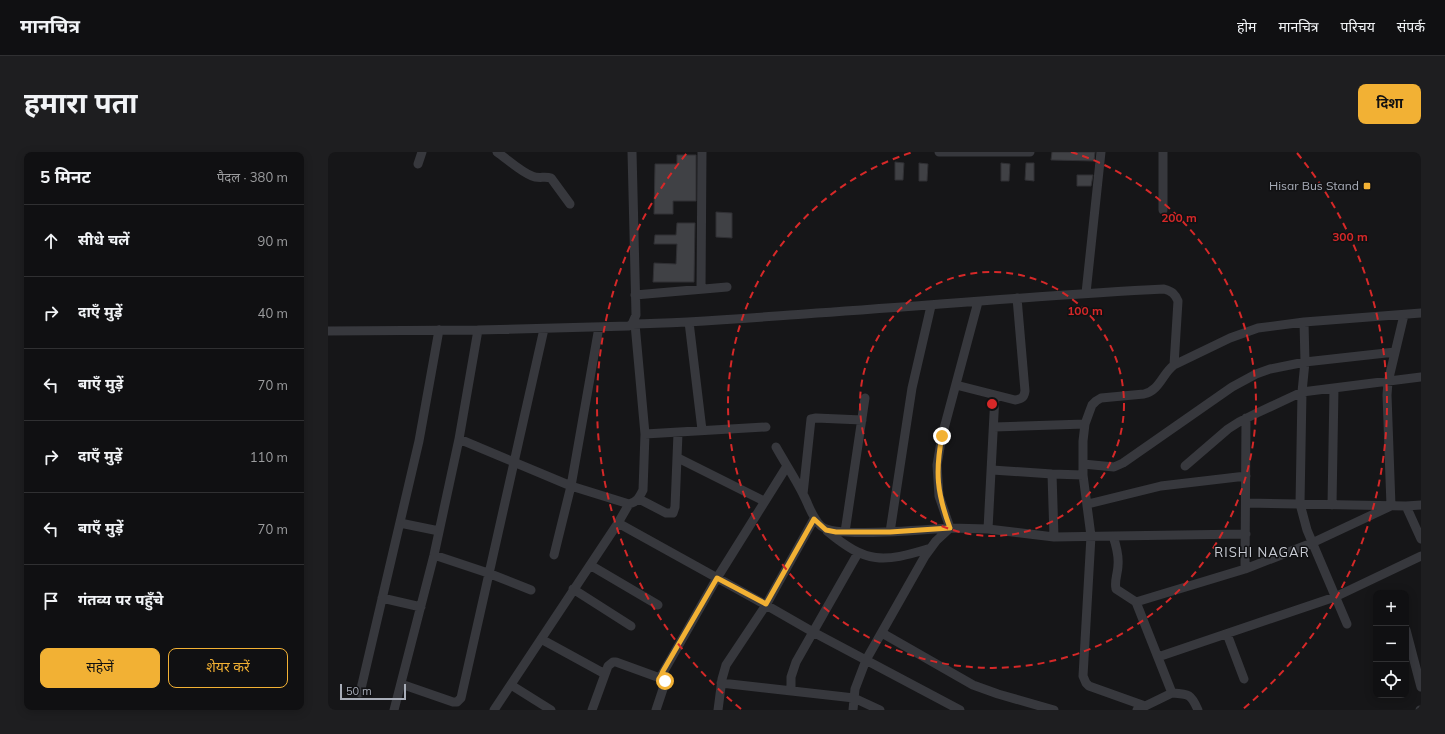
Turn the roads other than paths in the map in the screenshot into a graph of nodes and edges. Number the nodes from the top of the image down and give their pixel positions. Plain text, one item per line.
1 (422, 152) edge
2 (497, 152) edge
3 (632, 152) edge
4 (702, 152) edge
5 (939, 152) edge
6 (973, 152) edge
7 (1030, 152) edge
8 (1101, 152) edge
9 (1163, 152) edge
10 (418, 164) dead end
11 (570, 204) dead end
12 (1163, 210) dead end
13 (727, 287) dead end
14 (701, 290) junction
15 (1086, 293) junction
16 (634, 295) junction
17 (1017, 298) junction
18 (978, 302) junction
19 (931, 306) junction
20 (1421, 313) edge
21 (1404, 315) junction
22 (689, 322) junction
23 (1304, 322) junction
24 (634, 324) junction
25 (599, 328) junction
26 (544, 329) junction
27 (328, 330) edge
28 (438, 330) junction
29 (478, 330) junction
30 (1395, 352) junction
31 (1305, 362) junction
32 (1174, 365) junction
33 (1421, 377) edge
34 (1388, 382) junction
35 (956, 385) junction
36 (1334, 388) junction
37 (1302, 392) junction
38 (995, 394) junction
39 (865, 398) dead end
40 (1246, 418) junction
41 (862, 420) junction
42 (1085, 424) junction
43 (766, 427) dead end
44 (994, 427) junction
45 (702, 430) junction
46 (678, 432) junction
47 (645, 434) junction
48 (459, 438) junction
49 (776, 447) dead end
50 (678, 458) junction
51 (513, 462) junction
52 (1083, 464) junction
53 (787, 466) junction
54 (1186, 466) dead end
55 (992, 470) junction
56 (1052, 474) junction
57 (1083, 475) junction
58 (1246, 476) junction
59 (571, 486) junction
60 (803, 494) junction
61 (639, 499) junction
62 (764, 501) junction
63 (1246, 503) junction
64 (629, 504) junction
65 (1088, 504) junction
66 (1300, 504) junction
67 (1332, 505) junction
68 (1421, 505) edge
69 (1391, 506) junction
70 (1406, 506) junction
71 (814, 519) junction
72 (400, 522) junction
73 (618, 523) junction
74 (950, 528) junction
75 (988, 529) junction
76 (826, 530) junction
77 (439, 531) junction
78 (845, 532) junction
79 (890, 532) junction
80 (1246, 534) junction
81 (1091, 536) junction
82 (1113, 536) junction
83 (1054, 537) junction
84 (1421, 540) edge
85 (1312, 543) junction
86 (930, 548) junction
87 (858, 553) junction
88 (554, 554) dead end
89 (434, 555) junction
90 (1421, 556) edge
91 (590, 565) junction
92 (1245, 569) junction
93 (488, 573) junction
94 (717, 578) junction
95 (574, 589) junction
96 (531, 590) dead end
97 (1335, 597) junction
98 (382, 598) junction
99 (1136, 602) junction
100 (766, 604) junction
101 (658, 605) dead end
102 (421, 607) junction
103 (1347, 624) dead end
104 (631, 626) dead end
105 (813, 632) junction
106 (882, 633) junction
107 (1227, 634) junction
108 (541, 639) junction
109 (1409, 641) edge
110 (1158, 657) junction
111 (866, 660) junction
112 (605, 674) junction
113 (660, 678) junction
114 (1244, 679) dead end
115 (721, 682) junction
116 (401, 684) junction
117 (511, 685) junction
118 (1421, 687) edge
119 (791, 691) junction
120 (360, 693) dead end
121 (1172, 693) junction
122 (854, 698) junction
123 (1141, 708) edge
124 (394, 710) edge
125 (494, 710) edge
126 (551, 710) edge
127 (592, 710) edge
128 (656, 710) edge
129 (718, 710) edge
130 (853, 710) edge
131 (880, 710) edge
132 (960, 710) edge
133 (1054, 710) edge
134 (1198, 710) edge

1 - 10 street
2 - 11 street
3 - 16 street
4 - 14 street
5 - 6 street
6 - 7 street
8 - 15 street
9 - 12 street
13 - 14 street
14 - 16 street
15 - 17 street
15 - 32 street
16 - 24 street
17 - 18 street
17 - 38 street
18 - 19 street
18 - 35 street
19 - 22 street
19 - 79 street
20 - 21 street
21 - 23 street
21 - 30 street
22 - 24 street
22 - 45 street
23 - 31 street
23 - 32 street
24 - 25 street
24 - 47 street
25 - 26 street
25 - 59 street
26 - 29 street
26 - 51 street
27 - 28 street
28 - 29 street
28 - 72 street
29 - 48 street
30 - 31 street
30 - 34 street
31 - 37 street
31 - 52 street
32 - 42 street
33 - 34 street
34 - 36 street
34 - 69 street
35 - 38 street
35 - 74 street
36 - 37 street
36 - 67 street
37 - 40 street
37 - 66 street
38 - 44 street
39 - 41 street
40 - 54 street
40 - 58 street
41 - 60 street
41 - 78 street
42 - 44 street
42 - 52 street
43 - 45 street
44 - 55 street
45 - 46 street
46 - 47 street
46 - 50 street
47 - 61 street
48 - 51 street
48 - 77 street
49 - 53 street
50 - 61 street
50 - 62 street
51 - 59 street
51 - 93 street
52 - 57 street
53 - 60 street
53 - 62 street
55 - 56 street
55 - 75 street
56 - 57 street
56 - 83 street
57 - 65 street
58 - 63 street
58 - 65 street
59 - 64 street
59 - 88 street
60 - 71 street
61 - 64 street
62 - 94 street
63 - 66 street
63 - 80 street
64 - 73 street
65 - 81 street
66 - 67 street
66 - 85 street
67 - 69 street
68 - 70 street
69 - 70 street
69 - 85 street
70 - 84 street
71 - 76 street
71 - 100 street
72 - 77 street
72 - 98 street
73 - 91 street
73 - 94 street
74 - 75 street
74 - 79 street
74 - 86 street
75 - 83 street
76 - 78 street
76 - 87 street
77 - 89 street
78 - 79 street
80 - 82 street
80 - 92 street
81 - 82 street
81 - 83 street
81 - 123 street
82 - 99 street
85 - 92 street
85 - 97 street
86 - 87 street
86 - 106 street
87 - 105 street
89 - 93 street
89 - 102 street
90 - 97 street
91 - 95 street
91 - 101 street
92 - 99 street
93 - 96 street
93 - 116 street
94 - 100 street
94 - 113 street
95 - 104 street
95 - 108 street
97 - 103 street
97 - 107 street
98 - 102 street
98 - 120 street
99 - 110 street
100 - 105 street
100 - 115 street
102 - 116 street
105 - 111 street
105 - 119 street
106 - 111 street
106 - 133 street
107 - 110 street
107 - 114 street
108 - 112 street
108 - 117 street
109 - 118 street
110 - 121 street
111 - 122 street
111 - 132 street
112 - 113 street
112 - 127 street
113 - 128 street
115 - 119 street
115 - 129 street
116 - 124 street
117 - 125 street
117 - 126 street
119 - 122 street
121 - 123 street
121 - 134 street
122 - 130 street
122 - 131 street

